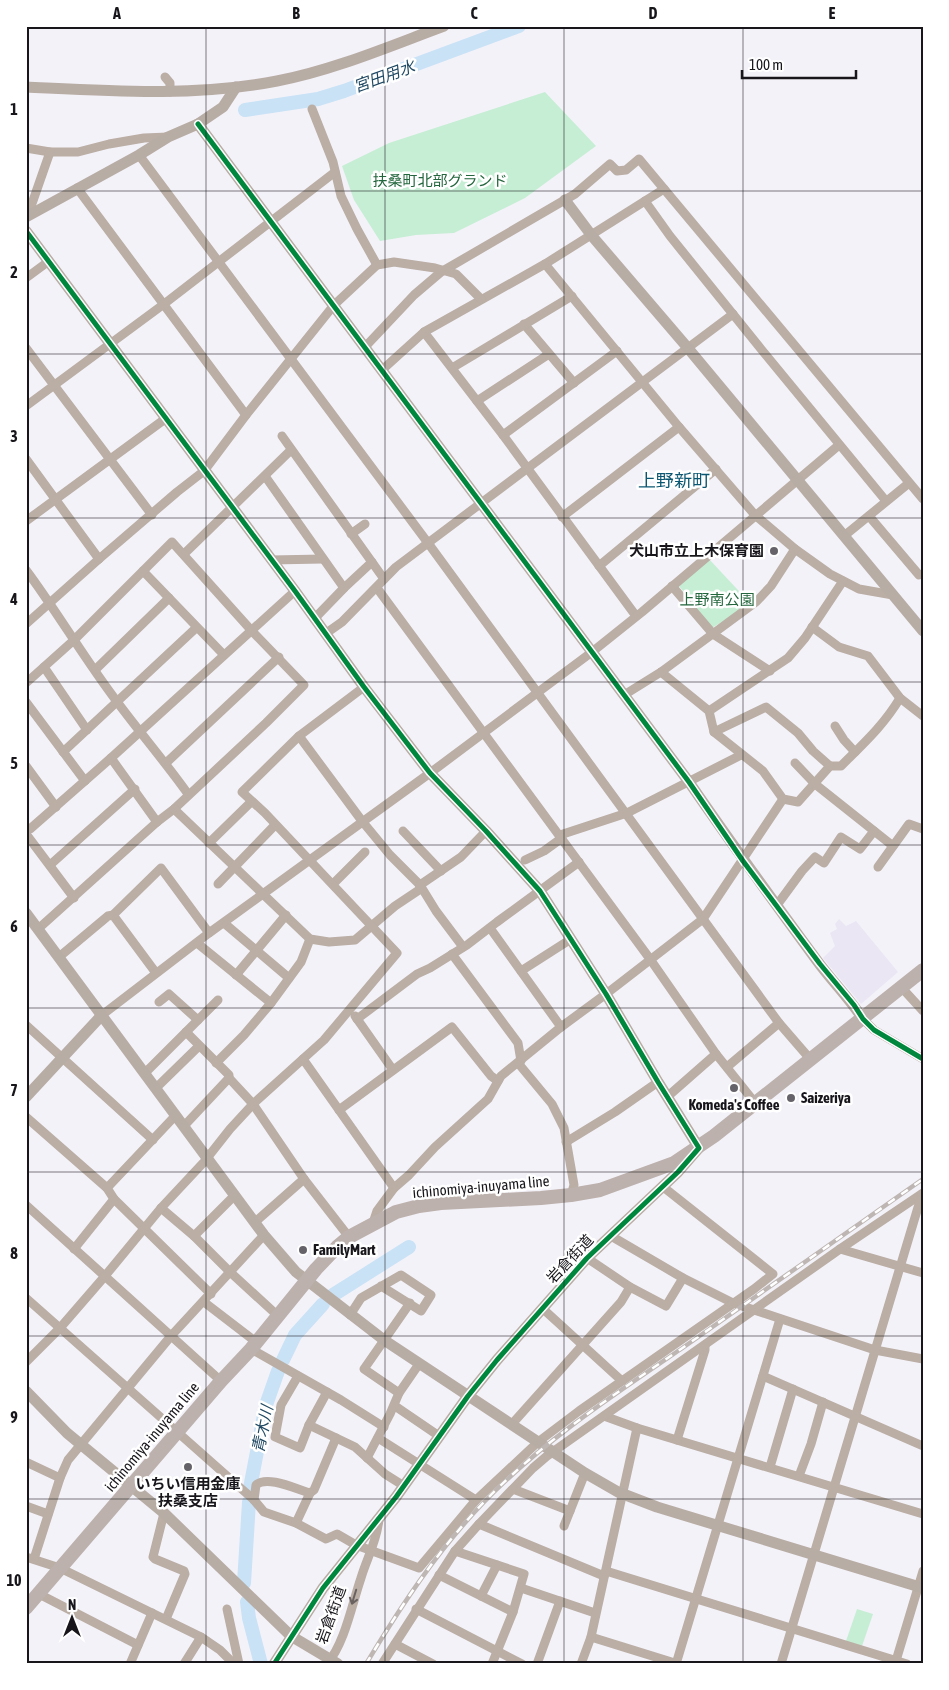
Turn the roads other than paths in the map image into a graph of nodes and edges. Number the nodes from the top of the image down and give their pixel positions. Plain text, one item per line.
1 (444, 26) edge
2 (165, 77) dead end
3 (26, 87) edge
4 (236, 87) junction
5 (170, 92) junction
6 (312, 109) dead end
7 (198, 124) junction
8 (168, 137) junction
9 (26, 148) edge
10 (50, 152) junction
11 (139, 155) junction
12 (335, 172) junction
13 (77, 188) junction
14 (664, 189) junction
15 (565, 200) junction
16 (645, 201) junction
17 (27, 216) edge
18 (272, 222) junction
19 (26, 231) edge
20 (592, 236) junction
21 (48, 262) junction
22 (218, 263) junction
23 (545, 264) junction
24 (377, 265) junction
25 (443, 271) junction
26 (26, 278) edge
27 (572, 296) junction
28 (481, 299) junction
29 (164, 304) junction
30 (334, 306) junction
31 (733, 314) junction
32 (524, 324) junction
33 (424, 332) junction
34 (110, 344) junction
35 (365, 347) junction
36 (687, 347) junction
37 (26, 348) edge
38 (617, 352) junction
39 (549, 354) junction
40 (291, 360) junction
41 (452, 368) junction
42 (382, 370) junction
43 (574, 383) junction
44 (643, 383) junction
45 (54, 385) junction
46 (477, 401) junction
47 (26, 406) edge
48 (246, 415) junction
49 (165, 419) junction
50 (679, 427) junction
51 (503, 434) junction
52 (282, 436) dead end
53 (839, 445) junction
54 (291, 450) junction
55 (26, 459) edge
56 (111, 460) junction
57 (527, 468) junction
58 (716, 469) junction
59 (204, 471) junction
60 (265, 476) junction
61 (798, 480) junction
62 (909, 483) junction
63 (56, 499) junction
64 (923, 499) edge
65 (886, 501) junction
66 (482, 504) junction
67 (233, 508) junction
68 (152, 515) junction
69 (755, 515) junction
70 (868, 516) junction
71 (562, 517) junction
72 (26, 521) edge
73 (365, 524) dead end
74 (351, 534) junction
75 (844, 536) junction
76 (428, 543) junction
77 (795, 549) junction
78 (184, 554) junction
79 (99, 559) junction
80 (323, 559) junction
81 (271, 560) junction
82 (372, 562) junction
83 (599, 566) junction
84 (26, 570) edge
85 (143, 571) junction
86 (923, 574) edge
87 (384, 579) junction
88 (843, 581) junction
89 (672, 586) junction
90 (344, 588) junction
91 (377, 588) junction
92 (295, 591) junction
93 (893, 595) junction
94 (169, 598) junction
95 (51, 603) junction
96 (636, 616) junction
97 (314, 619) junction
98 (26, 624) edge
99 (921, 624) edge
100 (812, 627) junction
101 (196, 628) junction
102 (251, 630) junction
103 (326, 634) junction
104 (713, 634) junction
105 (74, 640) junction
106 (592, 652) junction
107 (224, 655) junction
108 (278, 657) junction
109 (44, 667) junction
110 (96, 669) junction
111 (770, 671) junction
112 (661, 672) junction
113 (26, 683) edge
114 (364, 687) junction
115 (537, 693) junction
116 (624, 695) junction
117 (900, 698) junction
118 (26, 702) edge
119 (117, 702) junction
120 (709, 711) junction
121 (923, 716) edge
122 (835, 726) dead end
123 (87, 730) junction
124 (140, 731) junction
125 (714, 732) junction
126 (484, 733) junction
127 (299, 736) junction
128 (63, 752) junction
129 (855, 752) junction
130 (741, 755) junction
131 (111, 758) junction
132 (166, 763) junction
133 (795, 763) dead end
134 (26, 766) edge
135 (830, 766) junction
136 (430, 773) junction
137 (85, 781) junction
138 (689, 782) junction
139 (815, 784) junction
140 (135, 790) junction
141 (188, 794) junction
142 (783, 799) junction
143 (251, 802) junction
144 (56, 807) junction
145 (174, 809) junction
146 (627, 813) junction
147 (362, 821) junction
148 (157, 822) junction
149 (275, 824) junction
150 (923, 829) edge
151 (486, 830) junction
152 (403, 831) dead end
153 (874, 831) junction
154 (27, 835) edge
155 (561, 837) junction
156 (209, 843) junction
157 (893, 846) junction
158 (365, 852) dead end
159 (310, 860) junction
160 (525, 860) dead end
161 (743, 861) junction
162 (579, 862) junction
163 (50, 865) junction
164 (234, 866) junction
165 (878, 867) dead end
166 (441, 870) junction
167 (218, 884) dead end
168 (333, 884) junction
169 (420, 885) junction
170 (540, 891) junction
171 (263, 894) junction
172 (74, 898) junction
173 (777, 905) junction
174 (26, 913) edge
175 (113, 915) junction
176 (286, 915) junction
177 (703, 919) junction
178 (224, 923) junction
179 (372, 926) junction
180 (490, 928) junction
181 (38, 929) junction
182 (209, 933) junction
183 (310, 938) junction
184 (571, 939) junction
185 (197, 943) junction
186 (463, 947) junction
187 (257, 950) junction
188 (452, 954) junction
189 (59, 957) junction
190 (650, 959) junction
191 (923, 970) edge
192 (521, 971) junction
193 (156, 973) junction
194 (236, 975) junction
195 (290, 978) junction
196 (902, 988) junction
197 (606, 994) junction
198 (218, 1000) dead end
199 (159, 1002) dead end
200 (271, 1003) junction
201 (350, 1010) junction
202 (923, 1010) edge
203 (102, 1015) junction
204 (357, 1019) junction
205 (863, 1019) junction
206 (198, 1020) junction
207 (779, 1023) junction
208 (26, 1025) edge
209 (561, 1027) junction
210 (186, 1032) junction
211 (198, 1046) junction
212 (716, 1054) junction
213 (62, 1058) junction
214 (303, 1059) junction
215 (923, 1059) edge
216 (811, 1060) junction
217 (520, 1062) junction
218 (216, 1063) junction
219 (727, 1067) junction
220 (393, 1070) junction
221 (145, 1073) junction
222 (229, 1078) junction
223 (498, 1081) junction
224 (658, 1082) junction
225 (156, 1088) junction
226 (26, 1097) edge
227 (667, 1097) junction
228 (253, 1104) junction
229 (756, 1104) junction
230 (339, 1110) junction
231 (176, 1115) junction
232 (26, 1117) edge
233 (184, 1126) junction
234 (153, 1140) junction
235 (566, 1142) junction
236 (699, 1148) junction
237 (207, 1157) junction
238 (304, 1179) junction
239 (662, 1186) junction
240 (107, 1188) junction
241 (394, 1188) junction
242 (923, 1193) edge
243 (235, 1195) junction
244 (571, 1195) junction
245 (114, 1198) junction
246 (26, 1205) edge
247 (161, 1208) junction
248 (255, 1222) junction
249 (374, 1223) junction
250 (145, 1227) junction
251 (264, 1235) junction
252 (194, 1236) junction
253 (611, 1236) junction
254 (349, 1237) junction
255 (74, 1249) junction
256 (840, 1250) junction
257 (587, 1258) junction
258 (901, 1267) junction
259 (230, 1272) junction
260 (923, 1273) edge
261 (105, 1276) junction
262 (683, 1278) junction
263 (306, 1281) junction
264 (381, 1286) junction
265 (630, 1286) junction
266 (211, 1294) junction
267 (26, 1298) edge
268 (204, 1302) junction
269 (410, 1303) junction
270 (732, 1303) junction
271 (542, 1308) junction
272 (754, 1310) junction
273 (277, 1315) junction
274 (350, 1315) junction
275 (780, 1320) junction
276 (60, 1328) junction
277 (171, 1336) junction
278 (384, 1340) junction
279 (582, 1345) junction
280 (704, 1345) junction
281 (253, 1346) junction
282 (875, 1350) junction
283 (923, 1359) edge
284 (26, 1362) edge
285 (419, 1364) junction
286 (298, 1376) junction
287 (763, 1376) junction
288 (221, 1381) junction
289 (622, 1381) junction
290 (128, 1388) junction
291 (793, 1389) junction
292 (26, 1391) edge
293 (326, 1392) junction
294 (399, 1393) junction
295 (468, 1396) junction
296 (823, 1402) junction
297 (395, 1406) junction
298 (856, 1415) junction
299 (604, 1416) junction
300 (512, 1424) junction
301 (308, 1425) junction
302 (384, 1427) junction
303 (637, 1428) junction
304 (178, 1432) junction
305 (439, 1436) junction
306 (336, 1438) junction
307 (378, 1438) junction
308 (677, 1440) junction
309 (538, 1442) junction
310 (82, 1443) junction
311 (923, 1446) edge
312 (554, 1452) junction
313 (367, 1458) junction
314 (738, 1458) junction
315 (26, 1462) edge
316 (420, 1466) junction
317 (770, 1467) junction
318 (585, 1473) junction
319 (799, 1476) junction
320 (60, 1478) junction
321 (132, 1486) junction
322 (404, 1486) junction
323 (834, 1488) junction
324 (513, 1489) junction
325 (310, 1493) junction
326 (623, 1494) junction
327 (254, 1500) junction
328 (476, 1500) junction
329 (26, 1506) edge
330 (570, 1511) junction
331 (164, 1512) junction
332 (48, 1514) junction
333 (923, 1514) edge
334 (379, 1519) junction
335 (296, 1523) junction
336 (479, 1524) junction
337 (717, 1525) junction
338 (564, 1526) dead end
339 (356, 1545) junction
340 (371, 1551) junction
341 (455, 1551) junction
342 (815, 1554) junction
343 (30, 1558) edge
344 (497, 1564) junction
345 (60, 1568) junction
346 (923, 1572) edge
347 (605, 1574) junction
348 (439, 1575) junction
349 (921, 1587) edge
350 (521, 1588) junction
351 (39, 1594) junction
352 (481, 1596) junction
353 (695, 1598) junction
354 (560, 1601) junction
355 (26, 1608) edge
356 (227, 1609) dead end
357 (416, 1609) junction
358 (513, 1612) junction
359 (152, 1613) junction
360 (595, 1613) junction
361 (166, 1619) junction
362 (792, 1628) junction
363 (291, 1636) junction
364 (201, 1637) junction
365 (591, 1637) junction
366 (395, 1644) junction
367 (138, 1645) junction
368 (498, 1651) junction
369 (332, 1662) edge
370 (895, 1662) edge
371 (130, 1664) edge
372 (184, 1664) edge
373 (234, 1664) edge
374 (239, 1664) edge
375 (274, 1664) edge
376 (382, 1664) edge
377 (433, 1664) edge
378 (492, 1664) edge
379 (522, 1664) edge
380 (537, 1664) edge
381 (581, 1664) edge
382 (676, 1664) edge
383 (781, 1664) edge
384 (907, 1664) edge

1 - 4 street
2 - 5 street
3 - 5 street
4 - 5 street
4 - 7 street
6 - 12 street
7 - 8 street
7 - 18 street
8 - 10 street
8 - 11 street
9 - 10 street
10 - 17 street
11 - 13 street
11 - 22 street
12 - 18 street
12 - 24 street
13 - 17 street
13 - 29 street
14 - 15 street
14 - 16 street
14 - 62 street
15 - 20 street
15 - 25 street
16 - 20 street
16 - 31 street
18 - 22 street
18 - 30 street
19 - 21 street
20 - 23 street
20 - 36 street
21 - 26 street
21 - 34 street
22 - 29 street
22 - 40 street
23 - 27 street
23 - 28 street
24 - 25 street
24 - 30 street
25 - 28 street
25 - 35 street
27 - 32 street
27 - 38 street
28 - 33 street
29 - 34 street
29 - 48 street
30 - 35 street
30 - 40 street
31 - 36 street
31 - 53 street
32 - 39 street
32 - 41 street
33 - 41 street
33 - 42 street
34 - 45 street
34 - 49 street
35 - 42 street
36 - 44 street
36 - 61 street
37 - 45 street
38 - 43 street
38 - 44 street
39 - 43 street
39 - 46 street
40 - 48 street
40 - 76 street
41 - 46 street
42 - 66 street
43 - 51 street
44 - 50 street
44 - 57 street
45 - 47 street
45 - 56 street
46 - 51 street
48 - 59 street
49 - 56 street
49 - 59 street
50 - 58 street
50 - 71 street
51 - 57 street
52 - 54 street
53 - 61 street
53 - 65 street
54 - 60 street
54 - 74 street
55 - 63 street
56 - 63 street
56 - 68 street
57 - 66 street
57 - 71 street
58 - 69 street
58 - 83 street
59 - 67 street
59 - 68 street
60 - 67 street
60 - 80 street
61 - 69 street
61 - 75 street
62 - 64 street
62 - 65 street
63 - 72 street
63 - 79 street
65 - 70 street
66 - 76 street
66 - 106 street
67 - 78 street
67 - 81 street
68 - 79 street
69 - 77 street
69 - 89 street
70 - 75 street
70 - 86 street
71 - 83 street
73 - 74 street
74 - 82 street
75 - 93 street
76 - 87 street
76 - 115 street
77 - 88 street
77 - 104 street
78 - 85 street
78 - 102 street
79 - 95 street
80 - 81 street
80 - 90 street
81 - 92 street
82 - 87 street
82 - 90 street
83 - 96 street
84 - 95 street
85 - 94 street
85 - 105 street
87 - 91 street
88 - 93 street
88 - 100 street
89 - 96 street
89 - 104 street
90 - 97 street
91 - 103 street
91 - 126 street
92 - 97 street
92 - 102 street
93 - 99 street
94 - 101 street
94 - 110 street
95 - 98 street
95 - 105 street
96 - 106 street
97 - 103 street
100 - 111 street
100 - 117 street
101 - 107 street
101 - 119 street
102 - 107 street
102 - 108 street
103 - 114 street
104 - 111 street
104 - 112 street
105 - 109 street
105 - 110 street
106 - 115 street
106 - 116 street
107 - 124 street
108 - 132 street
108 - 141 street
109 - 113 street
109 - 123 street
110 - 119 street
111 - 120 street
112 - 116 street
112 - 120 street
114 - 127 street
114 - 136 street
115 - 126 street
115 - 146 street
116 - 138 street
117 - 121 street
117 - 129 street
118 - 128 street
119 - 123 street
119 - 124 street
120 - 125 street
122 - 129 street
123 - 128 street
124 - 131 street
124 - 132 street
125 - 130 street
125 - 135 street
126 - 136 street
126 - 155 street
127 - 143 street
127 - 147 street
128 - 137 street
129 - 135 street
130 - 138 street
130 - 142 street
131 - 137 street
131 - 140 street
132 - 141 street
133 - 139 street
134 - 144 street
135 - 139 street
136 - 147 street
136 - 151 street
137 - 144 street
138 - 146 street
138 - 161 street
139 - 142 street
139 - 153 street
140 - 148 street
140 - 163 street
141 - 145 street
142 - 161 street
143 - 149 street
143 - 156 street
144 - 154 street
145 - 148 street
145 - 156 street
146 - 155 street
146 - 177 street
147 - 159 street
147 - 169 street
148 - 172 street
149 - 159 street
149 - 164 street
150 - 157 street
151 - 166 street
151 - 170 street
152 - 166 street
153 - 157 street
153 - 173 street
154 - 163 street
155 - 160 street
155 - 162 street
156 - 164 street
157 - 165 street
158 - 168 street
159 - 168 street
159 - 171 street
161 - 173 street
161 - 177 street
162 - 170 street
162 - 190 street
163 - 172 street
164 - 167 street
164 - 171 street
166 - 169 street
168 - 179 street
169 - 179 street
169 - 186 street
170 - 180 street
170 - 184 street
171 - 176 street
171 - 178 street
172 - 181 street
173 - 205 street
174 - 181 street
175 - 182 street
175 - 189 street
175 - 193 street
176 - 183 street
176 - 187 street
177 - 190 street
177 - 207 street
178 - 182 street
178 - 187 street
179 - 183 street
179 - 201 street
180 - 186 street
180 - 192 street
181 - 189 street
182 - 185 street
183 - 195 street
184 - 192 street
184 - 197 street
185 - 193 street
185 - 194 street
186 - 188 street
187 - 194 street
187 - 195 street
188 - 204 street
188 - 217 street
189 - 203 street
190 - 197 street
190 - 212 street
191 - 196 main road, ichinomiya-inuyama line
192 - 209 street
193 - 203 street
194 - 200 street
195 - 200 street
196 - 202 street
196 - 205 main road, ichinomiya-inuyama line
197 - 209 street
197 - 224 street
198 - 206 street
199 - 206 street
200 - 218 street
201 - 204 street
201 - 214 street
203 - 213 street
203 - 221 street
204 - 220 street
205 - 215 street
205 - 216 main road, ichinomiya-inuyama line
206 - 210 street
207 - 216 street
207 - 219 street
208 - 213 street
209 - 217 street
210 - 211 street
210 - 221 street
211 - 218 street
211 - 225 street
212 - 219 street
212 - 227 street
213 - 226 street
213 - 234 street
214 - 228 street
214 - 230 street
216 - 229 main road, ichinomiya-inuyama line
217 - 223 street
217 - 235 street
218 - 222 street
219 - 229 street
220 - 223 street
220 - 230 street
221 - 225 street
222 - 228 street
222 - 233 street
223 - 241 street
224 - 227 street
224 - 235 street
225 - 231 street
227 - 236 street
228 - 237 street
228 - 238 street
229 - 236 main road, ichinomiya-inuyama line
230 - 241 street
231 - 233 street
231 - 234 street
232 - 240 street
233 - 237 street
234 - 240 street
235 - 244 street
236 - 239 street, 岩倉街道
236 - 244 main road, ichinomiya-inuyama line
237 - 243 street
237 - 247 street
238 - 248 street
238 - 254 street
239 - 253 street, 岩倉街道
239 - 270 street
240 - 245 street
241 - 249 street
242 - 256 street
242 - 258 street
243 - 248 street
243 - 252 street
244 - 249 main road, ichinomiya-inuyama line
245 - 250 street
245 - 255 street
246 - 255 street
247 - 250 street
247 - 252 street
248 - 251 street
249 - 254 main road, ichinomiya-inuyama line
250 - 261 street
250 - 266 street
251 - 259 street
251 - 263 street
252 - 259 street
253 - 257 street, 岩倉街道
253 - 262 street
254 - 263 main road, ichinomiya-inuyama line
255 - 261 street
256 - 258 street
256 - 272 street
257 - 265 street
257 - 271 street, 岩倉街道
258 - 260 street
258 - 282 street
259 - 266 street
259 - 273 street
261 - 276 street
261 - 277 street
262 - 265 street
262 - 270 street
263 - 273 main road, ichinomiya-inuyama line
263 - 274 street
264 - 269 street
264 - 269 street
264 - 274 street
265 - 279 street
266 - 268 street
267 - 276 street
268 - 277 street
268 - 281 street
269 - 278 street
270 - 272 street
270 - 289 street
271 - 279 street
271 - 295 street, 岩倉街道
272 - 275 street
272 - 280 street
273 - 281 main road, ichinomiya-inuyama line
274 - 278 street
275 - 282 street
275 - 287 street
276 - 284 street
276 - 290 street
277 - 288 street
277 - 290 street
278 - 285 street
278 - 294 street
279 - 289 street
279 - 300 street
280 - 299 street
280 - 308 street
281 - 286 street
281 - 288 main road, ichinomiya-inuyama line
282 - 283 street
282 - 298 street
285 - 294 street
285 - 295 street
286 - 293 street
286 - 301 street
287 - 291 street
287 - 314 street
288 - 304 main road, ichinomiya-inuyama line
289 - 309 street
290 - 304 street
290 - 310 street
291 - 296 street
291 - 317 street
292 - 310 street
293 - 301 street
293 - 302 street
294 - 297 street
295 - 300 street
295 - 305 street, 岩倉街道
296 - 298 street
296 - 319 street
297 - 302 street
297 - 305 street
298 - 311 street
298 - 323 street
299 - 303 street
299 - 312 street
300 - 309 street
301 - 306 street
302 - 307 street
303 - 308 street
303 - 326 street
304 - 321 main road, ichinomiya-inuyama line
304 - 327 street
305 - 316 street, 岩倉街道
306 - 313 street
306 - 325 street
307 - 313 street
307 - 316 street
308 - 314 street
309 - 312 street
309 - 328 street
310 - 320 street
310 - 321 street
312 - 318 street
312 - 324 street
313 - 322 street
314 - 317 street
314 - 337 street
315 - 320 street
316 - 322 street, 岩倉街道
316 - 328 street
317 - 319 street
318 - 326 street
318 - 330 street
319 - 323 street
320 - 332 street
321 - 331 street
321 - 345 main road, ichinomiya-inuyama line
322 - 334 street, 岩倉街道
323 - 333 street
323 - 342 street
324 - 330 street
324 - 336 street
325 - 327 street
325 - 335 street
326 - 337 street
326 - 347 street
327 - 335 street
328 - 340 street
329 - 332 street
330 - 338 street
331 - 361 street
331 - 363 street
332 - 343 street
334 - 339 street, 岩倉街道
334 - 340 street, 岩倉街道
335 - 339 street
336 - 341 street
336 - 347 street
337 - 342 street
337 - 353 street
339 - 340 street
339 - 363 street, 岩倉街道
340 -> 369 street, 岩倉街道
341 - 344 street
341 - 348 street
342 - 349 street
342 - 362 street
343 - 345 street
344 - 350 street
344 - 352 street
345 - 351 main road, ichinomiya-inuyama line
345 - 359 street
346 - 349 street
347 - 353 street
347 - 360 street
348 - 352 street
348 - 357 street
349 - 370 street
350 - 354 street
350 - 358 street
351 - 355 main road, ichinomiya-inuyama line
351 - 367 street
352 - 358 street
353 - 362 street
353 - 382 street
354 - 360 street
354 - 380 street
356 - 374 street
357 - 366 street
357 - 368 street
358 - 368 street
359 - 361 street
359 - 367 street
360 - 365 street
361 - 364 street
362 - 370 street
362 - 383 street
363 - 369 street
363 - 375 street, 岩倉街道
364 - 372 street
364 - 373 street
365 - 381 street
365 - 382 street
366 - 376 street
366 - 377 street
367 - 371 street
368 - 378 street
368 - 379 street
370 - 384 street

